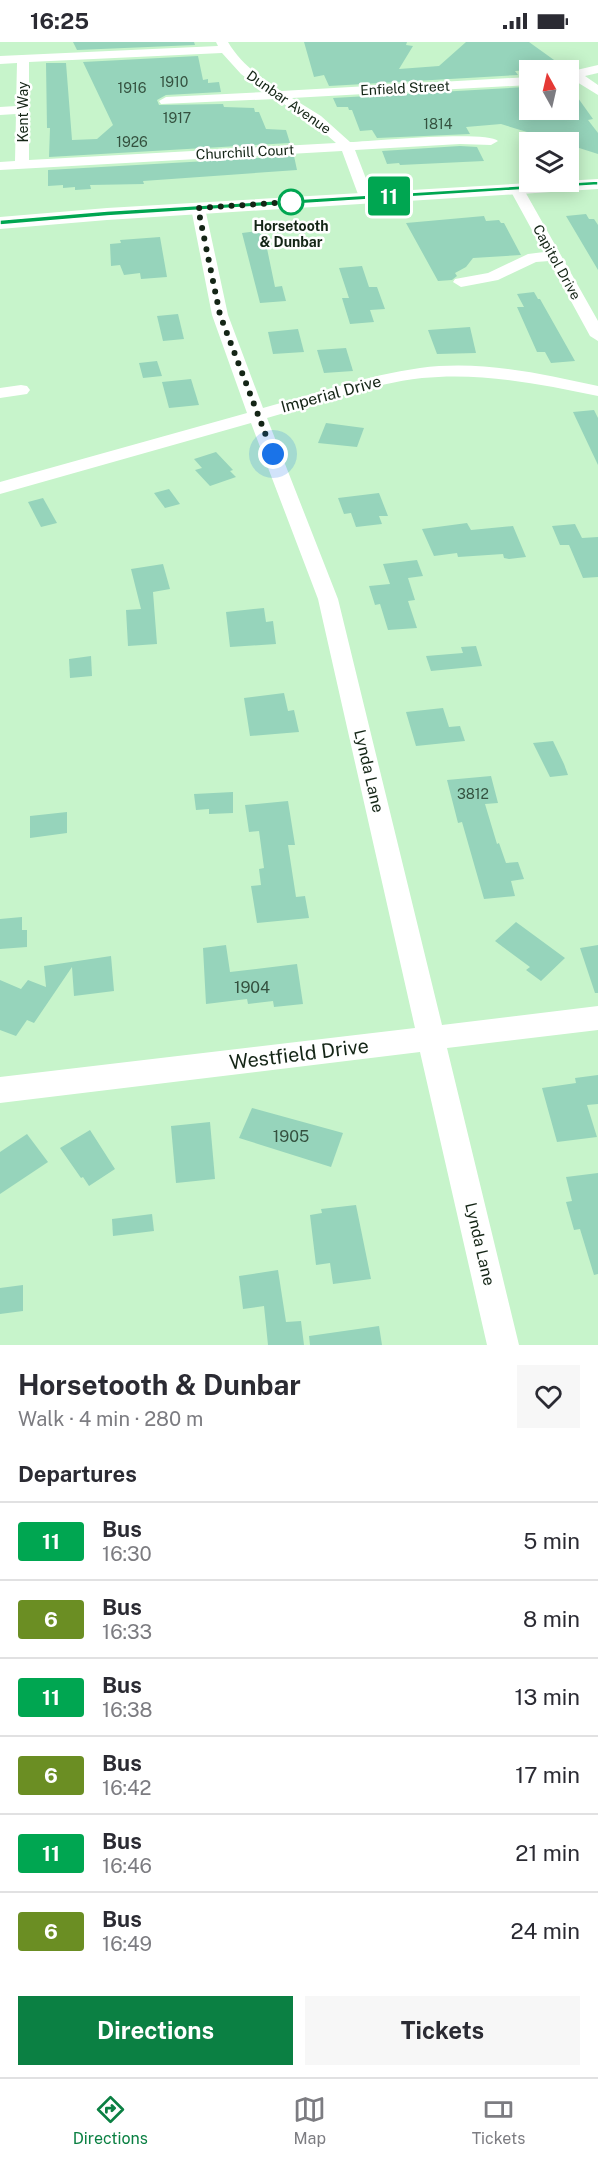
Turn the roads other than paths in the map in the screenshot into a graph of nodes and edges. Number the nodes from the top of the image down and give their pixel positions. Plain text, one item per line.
1 (223, 45) edge
2 (23, 59) junction
3 (0, 60) edge
4 (598, 69) edge
5 (579, 74) edge
6 (579, 80) edge
7 (519, 82) edge
8 (598, 91) edge
9 (280, 95) junction
10 (166, 101) dead end
11 (23, 110) junction
12 (0, 111) edge
13 (491, 141) dead end
14 (347, 147) junction
15 (22, 165) junction
16 (0, 166) edge
17 (598, 183) edge
18 (516, 189) junction
19 (366, 197) junction
20 (198, 208) junction
21 (0, 223) edge
22 (553, 256) junction
23 (461, 282) dead end
24 (598, 336) edge
25 (21, 390) dead end
26 (598, 391) edge
27 (0, 393) edge
28 (257, 414) junction
29 (0, 488) edge
30 (598, 1018) edge
31 (432, 1038) junction
32 (0, 1090) edge
33 (503, 1345) edge

1 - 2 street
1 - 9 street, Dunbar Avenue
2 - 3 street
2 - 11 street, Kent Way
4 - 5 street
6 - 8 street
7 - 9 street, Enfield Street
9 - 10 street, Enfield Street
9 - 14 street, Dunbar Avenue
11 - 12 street
11 - 15 street, Kent Way
13 - 14 street, Churchill Court
14 - 15 street, Churchill Court
14 - 19 street, Dunbar Avenue
15 - 16 street, Churchill Court
17 - 18 main road
18 - 19 main road
18 - 22 street, Capitol Drive
19 - 20 main road
20 - 21 main road
20 - 28 street, Lynda Lane
22 - 23 street
22 - 24 street, Capitol Drive
25 - 27 street
26 - 28 street, Imperial Drive
28 - 29 street, Imperial Drive
28 - 31 street, Lynda Lane
30 - 31 street, Westfield Drive
31 - 32 street, Westfield Drive
31 - 33 street, Lynda Lane

